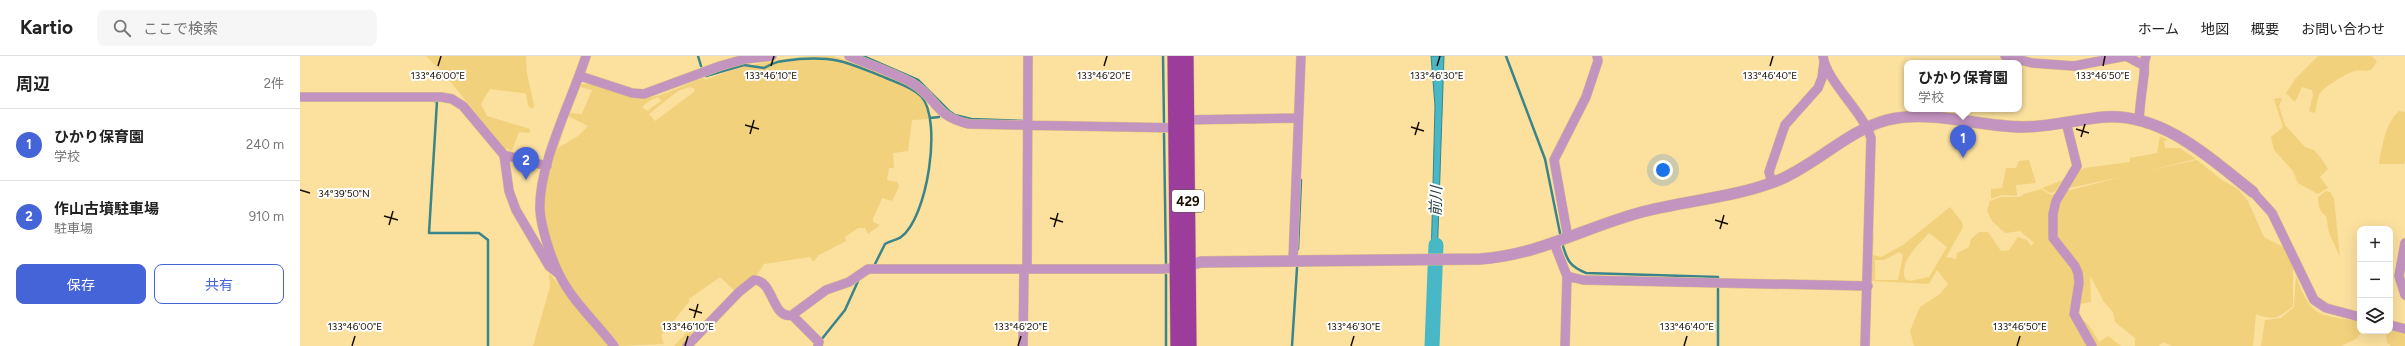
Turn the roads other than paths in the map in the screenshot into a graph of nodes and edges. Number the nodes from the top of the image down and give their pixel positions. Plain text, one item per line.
1 (586, 56) edge
2 (772, 56) edge
3 (849, 56) edge
4 (1028, 56) edge
5 (1175, 56) edge
6 (1186, 56) edge
7 (1301, 56) edge
8 (1597, 56) edge
9 (2005, 56) edge
10 (2146, 56) edge
11 (1823, 59) edge
12 (2020, 60) edge
13 (2022, 60) edge
14 (2142, 65) junction
15 (580, 76) junction
16 (300, 97) edge
17 (1298, 118) junction
18 (2138, 120) junction
19 (2066, 122) junction
20 (1181, 124) junction
21 (1029, 125) junction
22 (1868, 127) junction
23 (504, 155) junction
24 (547, 166) junction
25 (1772, 183) junction
26 (2253, 192) joint
27 (1562, 241) junction
28 (2405, 243) edge
29 (1293, 261) junction
30 (1183, 266) junction
31 (1025, 270) junction
32 (559, 274) junction
33 (1567, 276) junction
34 (1868, 286) junction
35 (2405, 295) edge
36 (792, 315) junction
37 (2357, 316) edge
38 (2393, 326) edge
39 (2405, 329) edge
40 (614, 346) edge
41 (687, 346) edge
42 (818, 346) edge
43 (1023, 346) edge
44 (1178, 346) edge
45 (1189, 346) edge
46 (1565, 346) edge
47 (1865, 346) edge
48 (2092, 346) edge

1 - 15 street
2 - 15 street
3 - 21 street
4 - 21 street
5 - 20 highway, 429
6 - 20 highway, 429
7 - 17 street
8 - 27 street
9 - 12 street
10 - 14 street
11 - 22 street
11 - 25 street
13 - 14 street
14 - 18 street
15 - 24 street
16 - 23 street
17 - 20 street
17 - 29 street
18 - 19 street
18 - 26 street
19 - 22 street
19 - 48 street
20 - 21 street
20 - 30 highway, 429
21 - 31 street
22 - 25 street
22 - 34 street
23 - 24 street
23 - 32 street
24 - 32 street
25 - 27 street
26 - 37 street
27 - 29 street
27 - 33 street
28 - 35 street
29 - 30 street
30 - 31 street
30 - 44 highway, 429
30 - 45 highway, 429
31 - 36 street
31 - 43 street
32 - 40 street
33 - 34 street
33 - 46 street
34 - 47 street
36 - 41 street
36 - 42 street
38 - 39 street

